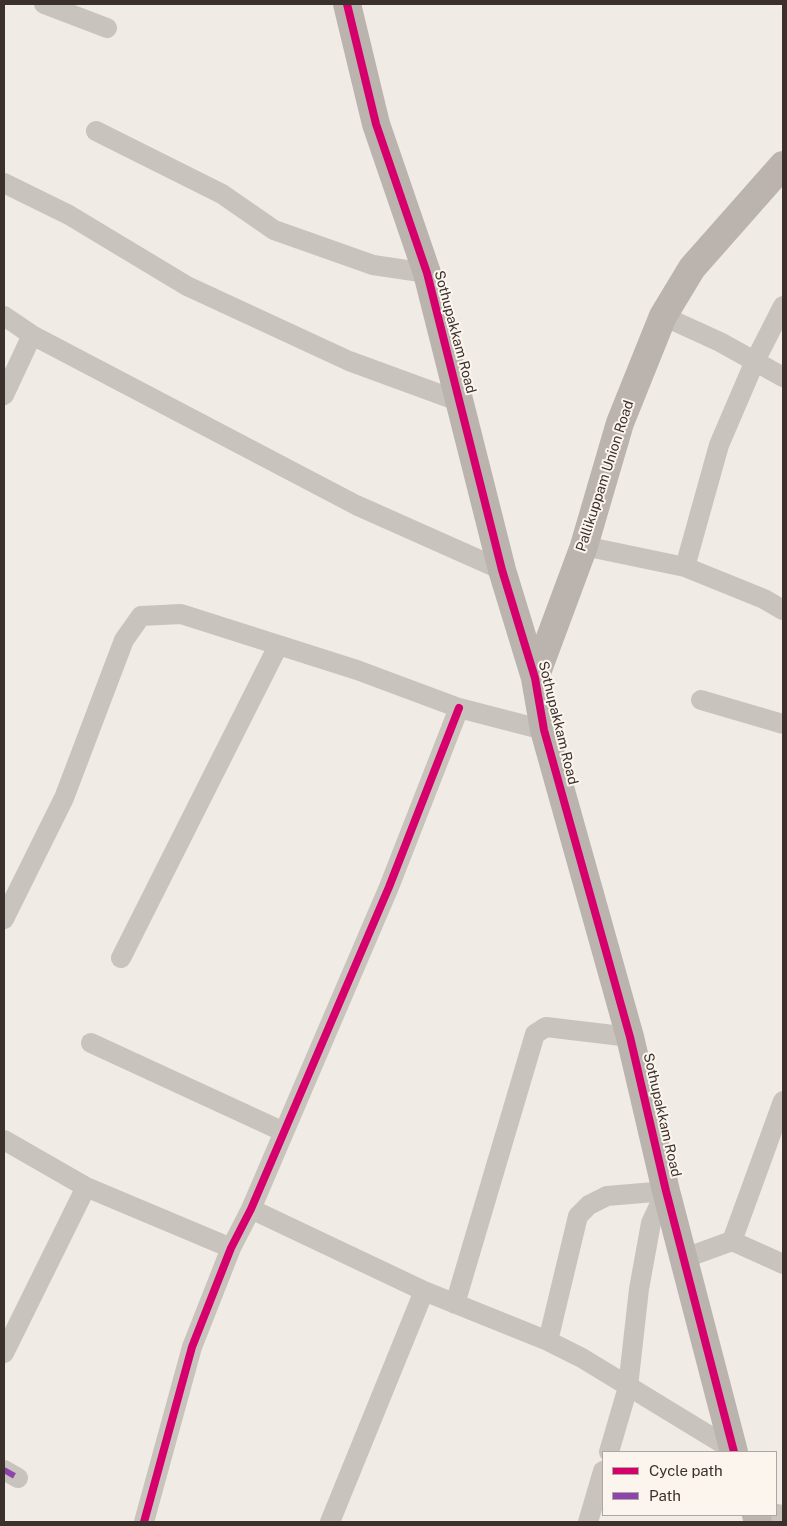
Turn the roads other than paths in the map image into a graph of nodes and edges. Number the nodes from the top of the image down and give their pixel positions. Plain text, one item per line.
1 (44, 4) edge
2 (346, 4) edge
3 (107, 28) dead end
4 (96, 131) dead end
5 (783, 165) edge
6 (4, 183) edge
7 (427, 273) junction
8 (783, 306) edge
9 (4, 316) edge
10 (663, 316) junction
11 (32, 335) junction
12 (755, 361) junction
13 (783, 377) edge
14 (4, 395) edge
15 (460, 402) junction
16 (584, 546) junction
17 (686, 567) junction
18 (502, 570) junction
19 (783, 610) edge
20 (278, 646) junction
21 (535, 678) junction
22 (701, 700) dead end
23 (459, 708) junction
24 (783, 724) edge
25 (544, 730) junction
26 (4, 919) edge
27 (121, 958) dead end
28 (630, 1037) junction
29 (91, 1043) dead end
30 (783, 1101) edge
31 (284, 1132) junction
32 (4, 1140) edge
33 (86, 1187) junction
34 (666, 1191) junction
35 (251, 1209) junction
36 (732, 1241) junction
37 (231, 1248) junction
38 (685, 1258) junction
39 (783, 1264) edge
40 (424, 1291) junction
41 (455, 1304) junction
42 (548, 1340) junction
43 (4, 1353) edge
44 (628, 1387) junction
45 (609, 1451) edge
46 (734, 1451) edge
47 (602, 1474) edge
48 (144, 1522) edge
49 (330, 1522) edge
50 (588, 1522) edge

1 - 3 street
2 - 7 street, Sothupakkam Road
4 - 7 street
5 - 10 street, Pallikuppam Union Road
6 - 15 street
7 - 15 street, Sothupakkam Road
8 - 12 street
9 - 11 street
10 - 12 street
10 - 16 street, Pallikuppam Union Road
11 - 14 street
11 - 18 street
12 - 13 street
12 - 17 street
15 - 18 street, Sothupakkam Road
16 - 17 street
16 - 21 street, Pallikuppam Union Road
17 - 19 street
18 - 21 street, Sothupakkam Road
20 - 23 street
20 - 26 street
20 - 27 street
21 - 25 street, Sothupakkam Road
22 - 24 street
23 - 25 street
23 - 31 street
25 - 28 street, Sothupakkam Road
28 - 34 street, Sothupakkam Road
28 - 41 street
29 - 31 street
30 - 36 street
31 - 35 street
32 - 33 street
33 - 37 street
33 - 43 street
34 - 38 street, Sothupakkam Road
34 - 42 street
34 - 44 street
35 - 37 street
35 - 40 street
36 - 38 street
36 - 39 street
37 - 48 street
38 - 46 street, Sothupakkam Road
40 - 41 street
40 - 49 street
41 - 42 street
42 - 44 street
44 - 45 street
44 - 46 street
47 - 50 street

